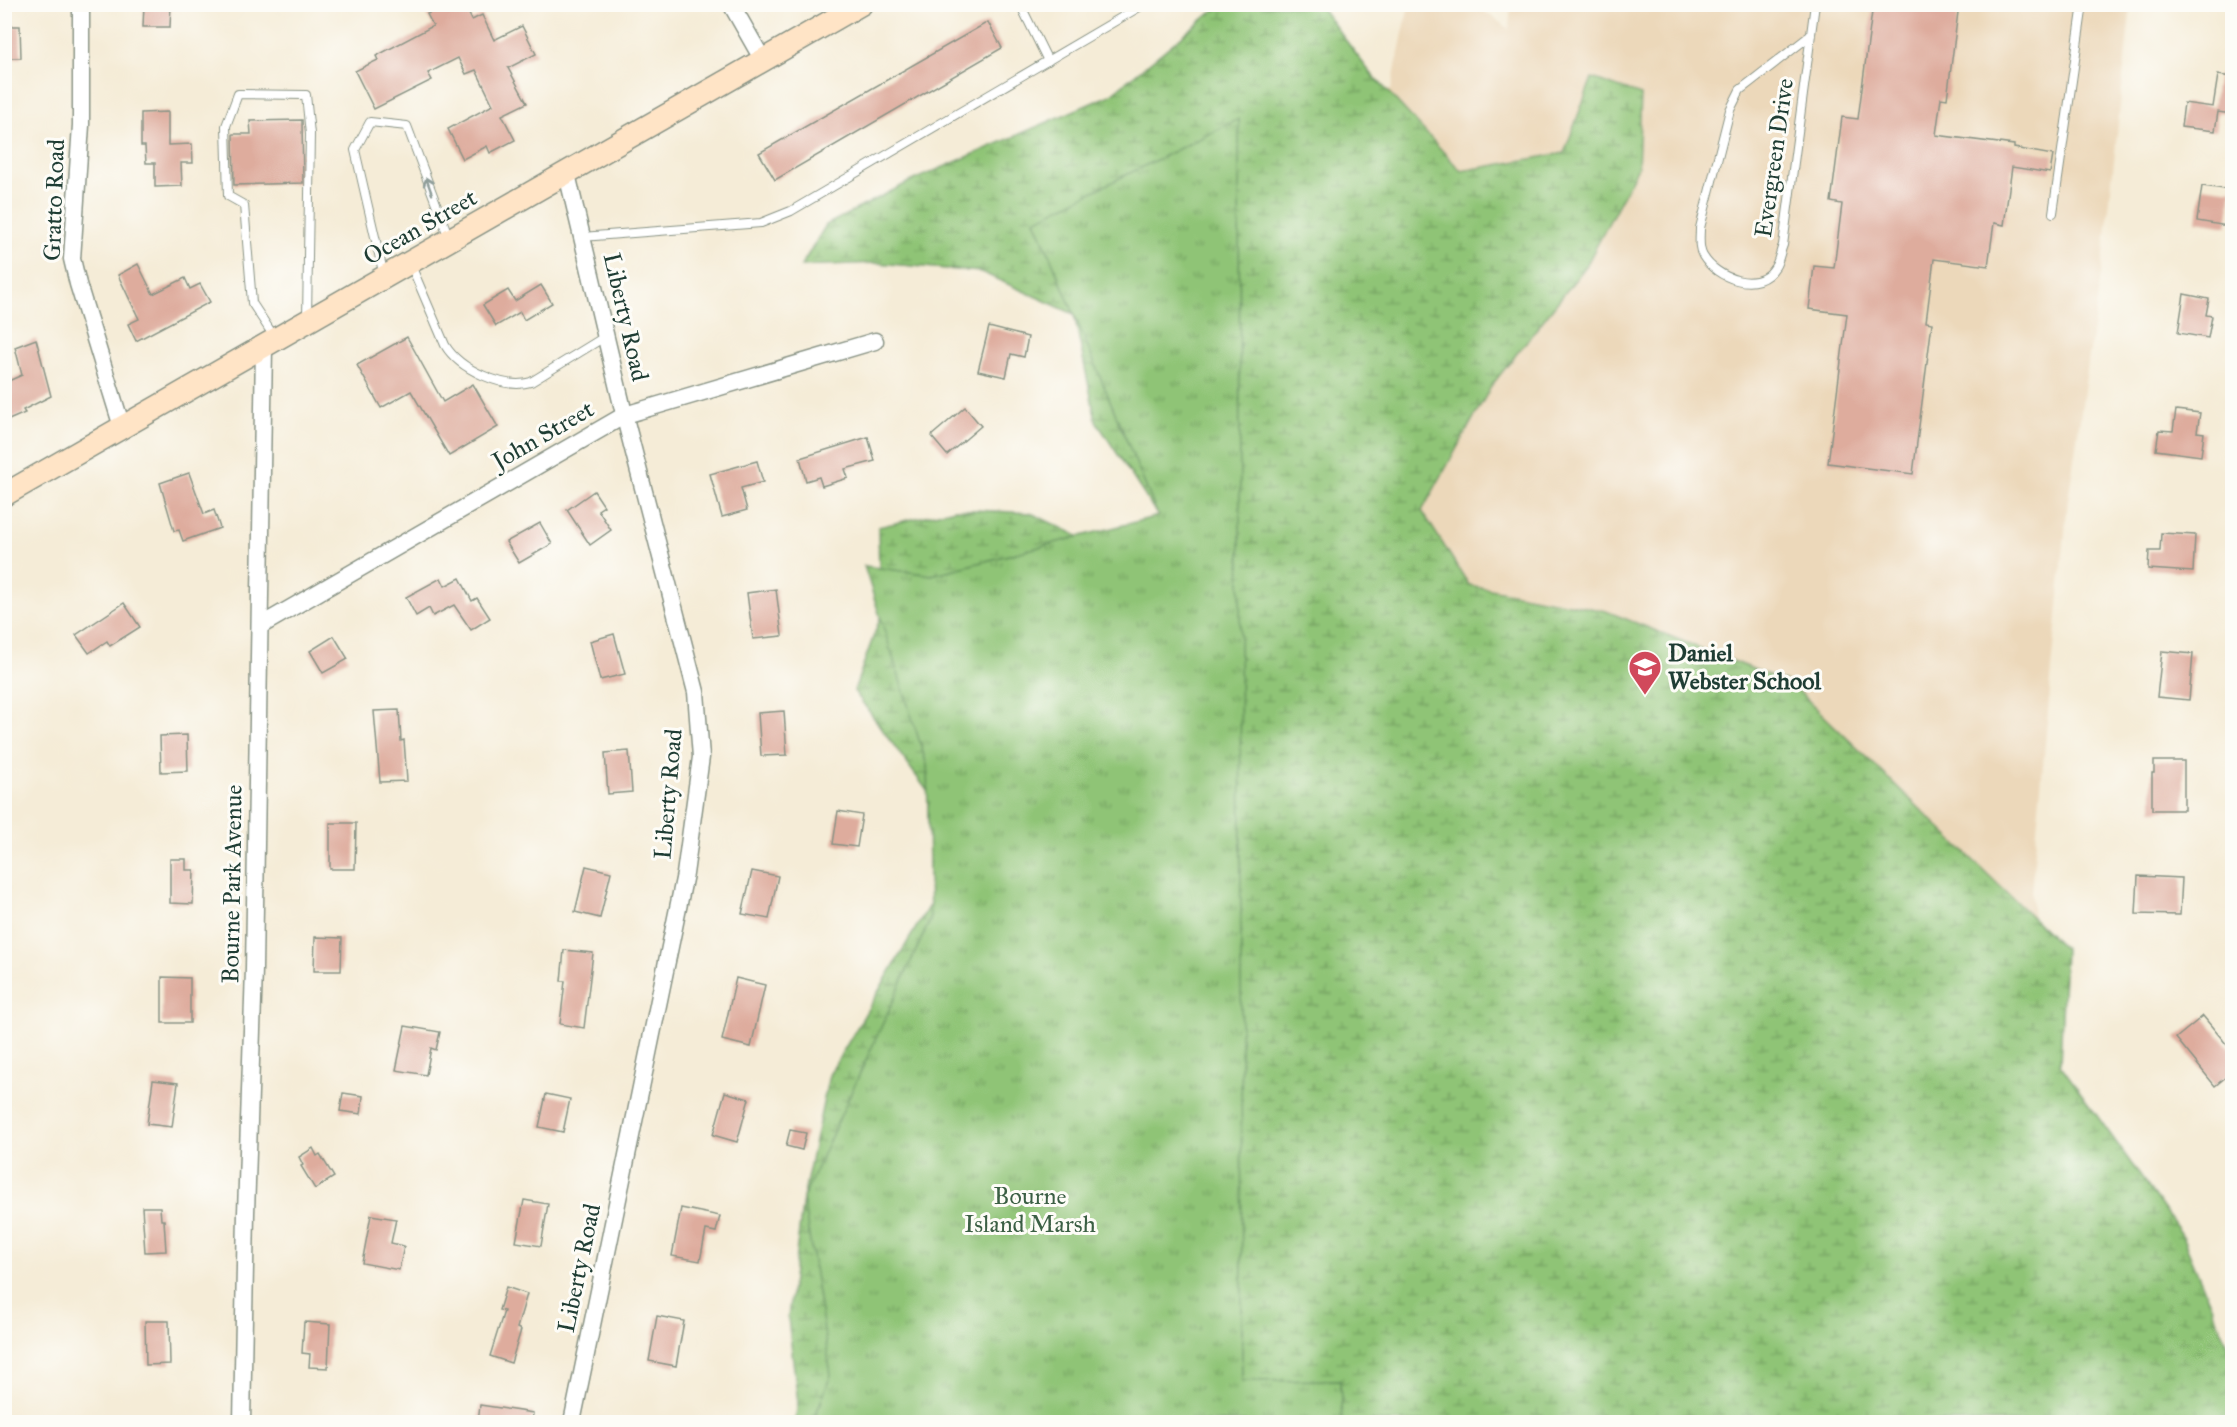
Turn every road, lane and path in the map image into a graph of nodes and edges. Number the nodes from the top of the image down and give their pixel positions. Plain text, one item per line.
1 (81, 4) edge
2 (731, 4) edge
3 (861, 4) edge
4 (1020, 4) edge
5 (1815, 4) edge
6 (2083, 4) edge
7 (1141, 6) dead end
8 (1811, 35) junction
9 (1047, 61) junction
10 (764, 62) junction
11 (567, 174) junction
12 (2054, 213) dead end
13 (582, 237) junction
14 (450, 241) junction
15 (410, 263) junction
16 (385, 278) junction
17 (307, 322) junction
18 (606, 336) junction
19 (875, 340) dead end
20 (270, 343) junction
21 (625, 415) junction
22 (122, 428) junction
23 (4, 495) edge
24 (260, 626) junction
25 (242, 1422) edge
26 (572, 1422) edge

1 - 22 street, Gratto Road
2 - 10 street
3 - 10 main road, Ocean Street
4 - 9 lane
5 - 8 lane, Evergreen Drive
6 - 12 lane
7 - 9 lane
8 - 8 lane, Evergreen Drive
9 - 13 lane
10 - 11 main road, Ocean Street
11 - 13 street, Liberty Road
11 - 14 main road, Ocean Street
13 - 18 street, Liberty Road
14 - 15 main road, Ocean Street
14 -> 16 lane
15 - 16 main road, Ocean Street
15 - 18 lane
16 - 17 main road, Ocean Street
17 - 20 main road, Ocean Street
17 - 20 lane
18 - 21 street, Liberty Road
19 - 21 street, John Street
20 - 22 main road, Ocean Street
20 - 24 street, Bourne Park Avenue
21 - 24 street, John Street
21 - 26 street, Liberty Road
22 - 23 main road, Ocean Street
24 - 25 street, Bourne Park Avenue

